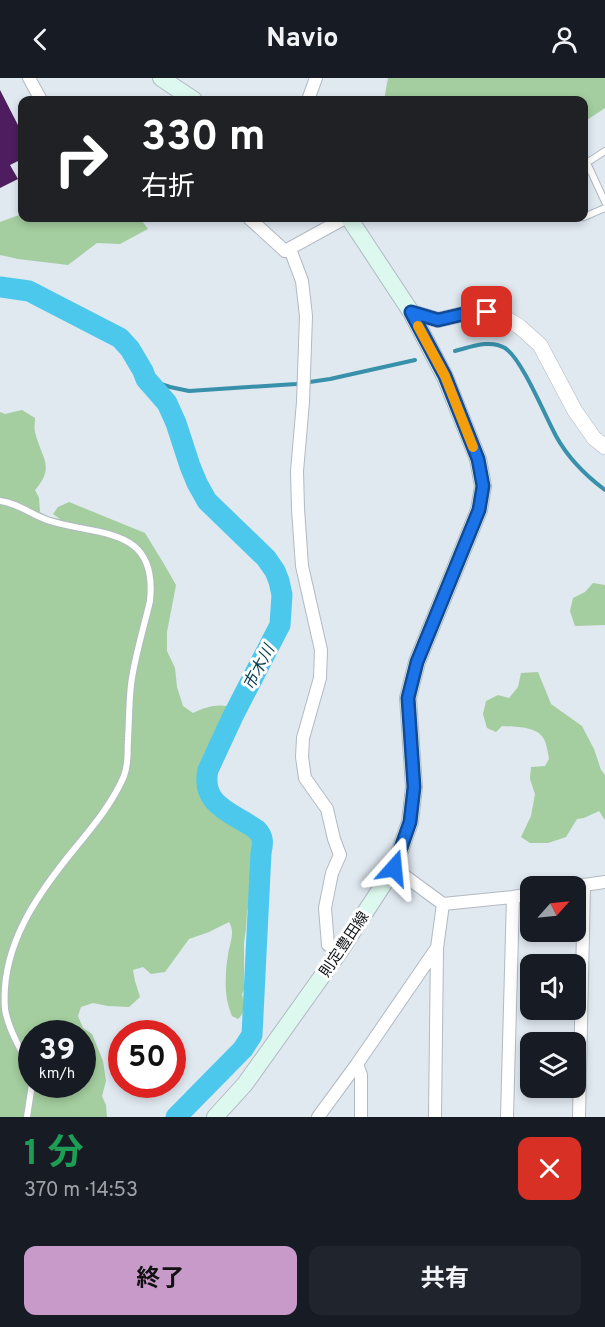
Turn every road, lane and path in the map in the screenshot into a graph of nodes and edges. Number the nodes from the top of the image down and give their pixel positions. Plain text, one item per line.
1 (29, 78) edge
2 (161, 78) edge
3 (316, 78) edge
4 (39, 96) edge
5 (188, 96) edge
6 (309, 96) edge
7 (605, 151) edge
8 (588, 162) edge
9 (588, 170) edge
10 (605, 202) edge
11 (605, 208) edge
12 (588, 215) edge
13 (253, 222) edge
14 (340, 222) edge
15 (350, 222) edge
16 (290, 249) junction
17 (411, 312) junction
18 (605, 447) edge
19 (0, 501) edge
20 (394, 868) junction
21 (605, 882) edge
22 (586, 885) edge
23 (520, 896) edge
24 (513, 897) junction
25 (443, 904) junction
26 (580, 942) edge
27 (437, 948) junction
28 (340, 951) junction
29 (18, 1047) edge
30 (357, 1064) junction
31 (30, 1098) edge
32 (27, 1117) edge
33 (214, 1117) edge
34 (318, 1117) edge
35 (361, 1117) edge
36 (435, 1117) edge
37 (507, 1117) edge
38 (579, 1117) edge

1 - 4 street
2 - 5 main road
3 - 6 street
7 - 8 lane
9 - 10 lane
11 - 12 lane
13 - 16 street
14 - 16 street
15 - 17 main road, 則定豊田線
16 - 28 street
17 - 18 street
17 - 20 main road, 則定豊田線
19 - 29 lane
20 - 25 street
20 - 28 main road, 則定豊田線
21 - 22 street
23 - 24 street
24 - 25 street
24 - 37 street
25 - 27 street
26 - 38 street
27 - 30 street
27 - 36 street
28 - 33 main road, 則定豊田線
30 - 34 street
30 - 35 street
31 - 32 lane

